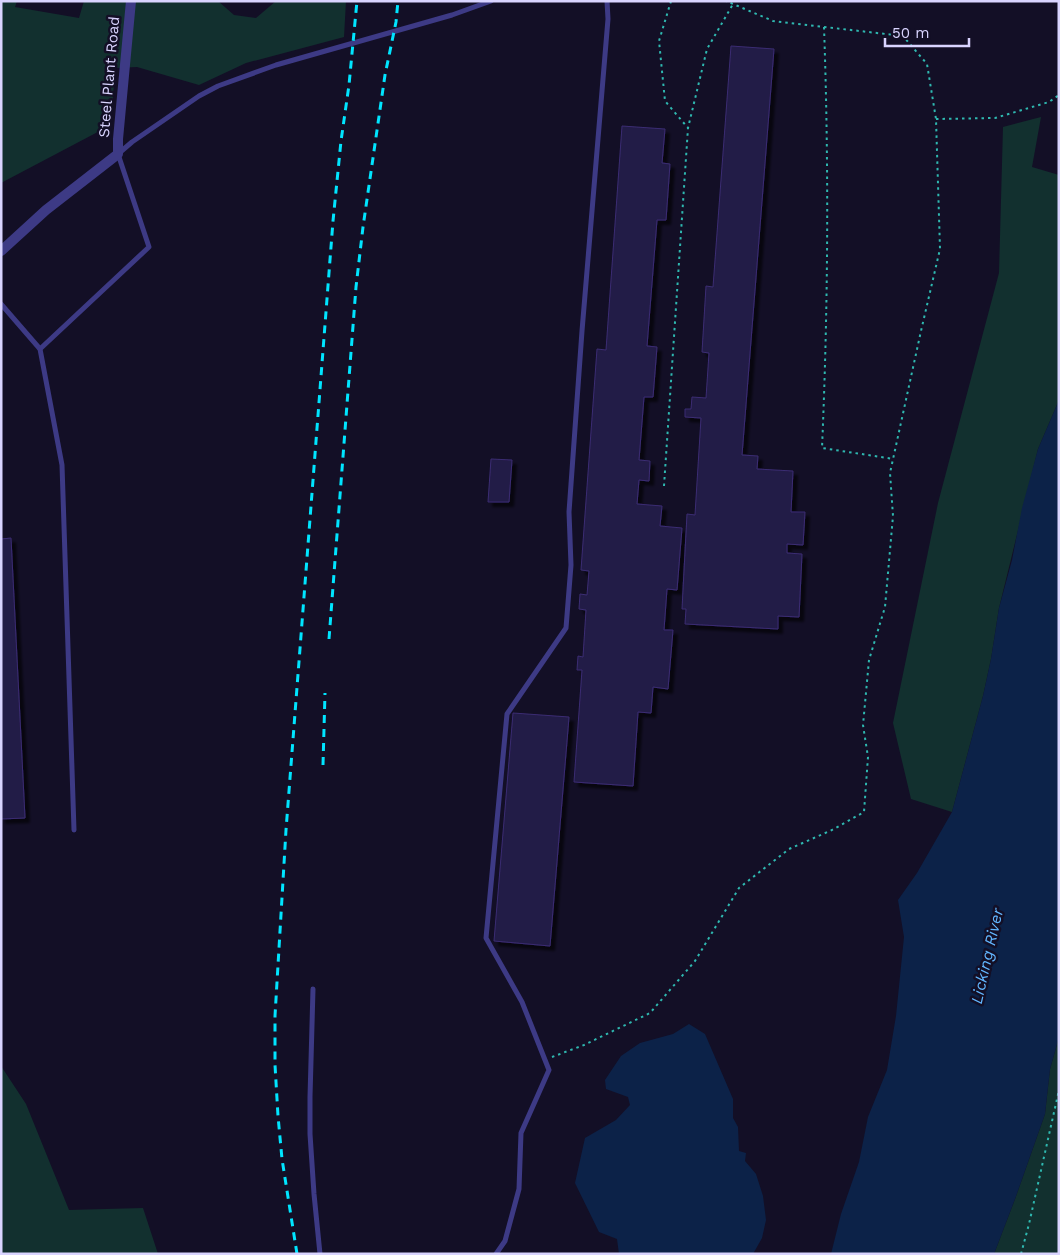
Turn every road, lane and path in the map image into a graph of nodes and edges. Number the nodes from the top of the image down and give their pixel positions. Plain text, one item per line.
1 (131, 1) edge
2 (491, 1) edge
3 (608, 1) edge
4 (671, 1) edge
5 (726, 1) edge
6 (733, 4) junction
7 (824, 27) junction
8 (1059, 94) edge
9 (936, 119) junction
10 (688, 128) junction
11 (118, 154) junction
12 (1, 251) edge
13 (1, 304) edge
14 (40, 349) junction
15 (894, 459) junction
16 (664, 486) dead end
17 (74, 830) dead end
18 (313, 990) dead end
19 (545, 1060) junction
20 (1059, 1090) edge
21 (320, 1254) edge
22 (496, 1254) edge
23 (1021, 1254) edge

1 - 11 street, Steel Plant Road
2 - 11 lane
3 - 19 lane
4 - 10 path
5 - 6 path
6 - 7 path
6 - 10 path
7 - 9 path
7 - 15 path
8 - 9 path
9 - 15 path
10 - 16 path
11 - 12 street, Steel Plant Road
11 - 14 lane
13 - 14 lane
14 - 17 lane
15 - 19 path
18 - 21 lane
19 - 22 lane
20 - 23 path

